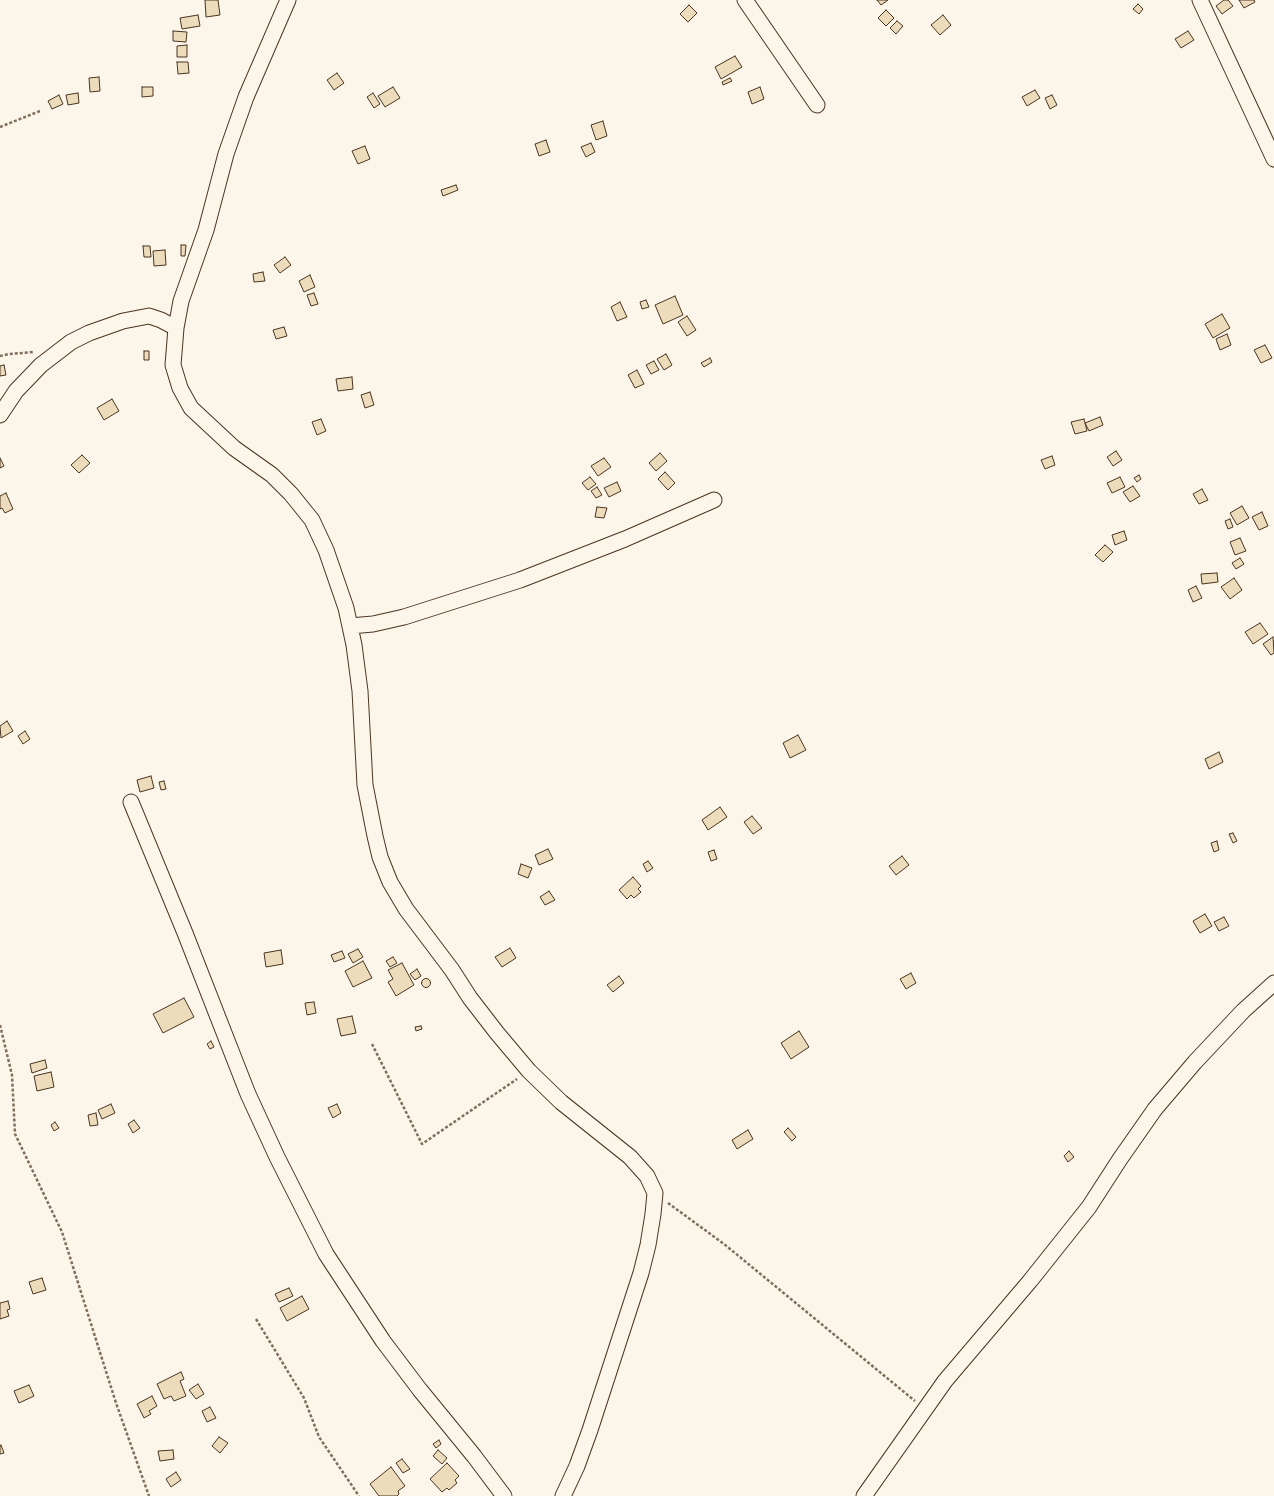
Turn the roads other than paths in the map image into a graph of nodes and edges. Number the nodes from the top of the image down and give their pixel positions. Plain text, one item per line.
1 (288, 0) edge
2 (745, 0) edge
3 (1200, 0) edge
4 (817, 105) dead end
5 (1274, 159) edge
6 (176, 328) junction
7 (0, 415) edge
8 (714, 500) dead end
9 (350, 626) junction
10 (131, 802) dead end
11 (1274, 983) edge
12 (504, 1496) edge
13 (563, 1496) edge
14 (864, 1496) edge

1 - 6 street
2 - 4 street
3 - 5 street
6 - 7 street
6 - 9 street
8 - 9 street
9 - 13 street
10 - 12 street
11 - 14 street

